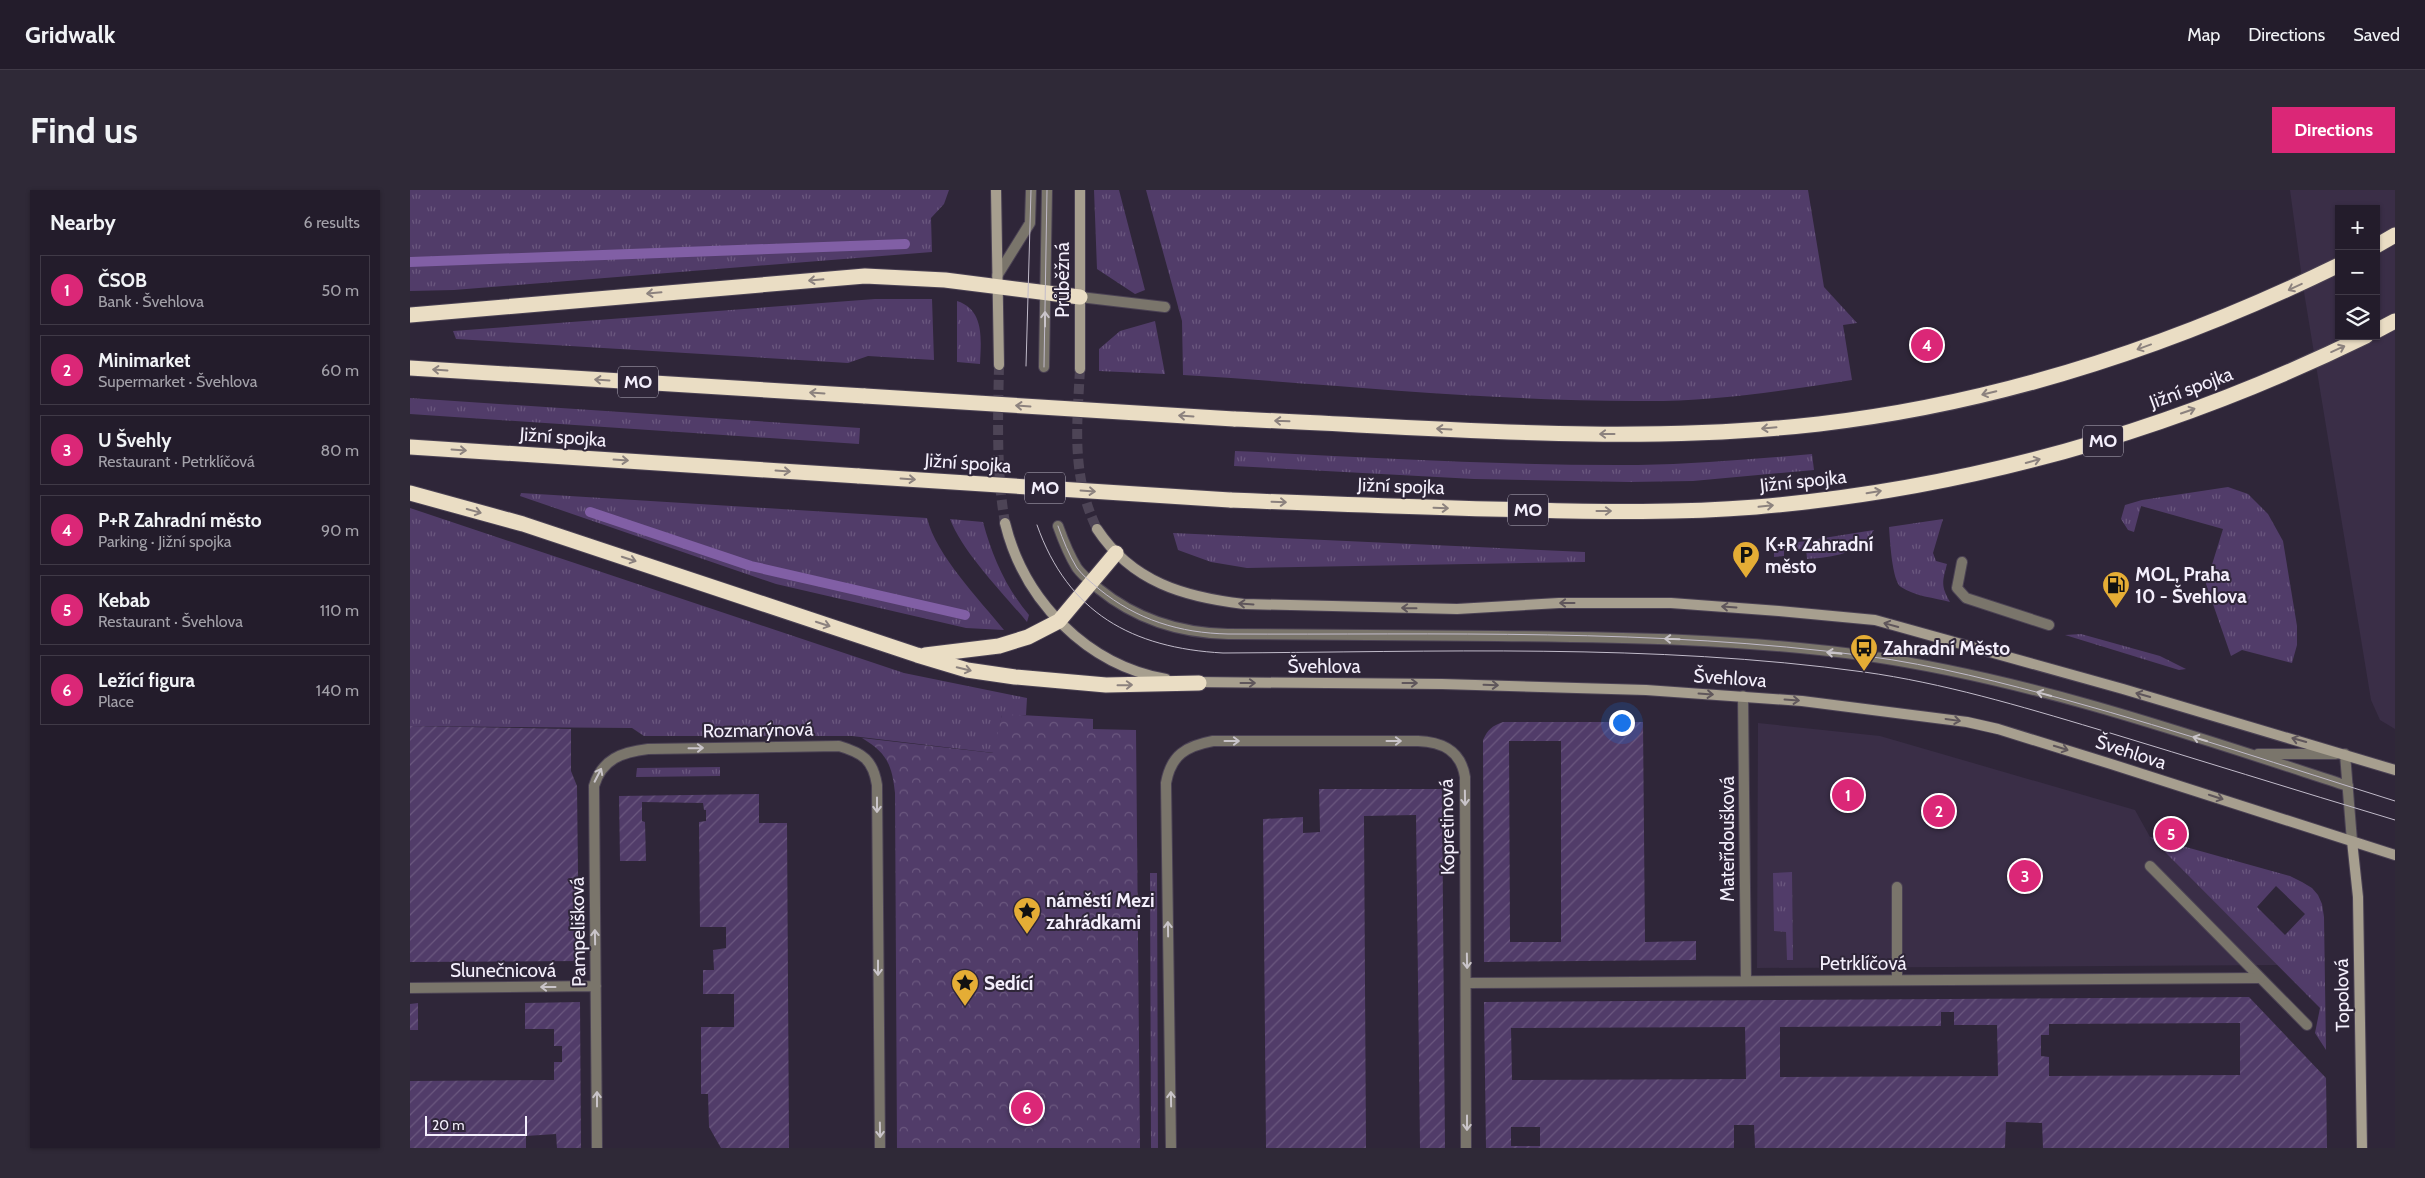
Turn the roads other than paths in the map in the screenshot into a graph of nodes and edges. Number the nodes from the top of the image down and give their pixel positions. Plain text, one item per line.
1 (996, 190) edge
2 (1031, 190) edge
3 (1047, 190) edge
4 (1080, 190) edge
5 (2395, 235) edge
6 (2380, 244) edge
7 (2335, 267) edge
8 (997, 282) junction
9 (1045, 294) junction
10 (1080, 298) junction
11 (1165, 307) dead end
12 (410, 314) edge
13 (2395, 321) edge
14 (2380, 329) edge
15 (2357, 340) edge
16 (999, 365) tunnel mouth
17 (410, 368) edge
18 (1044, 368) dead end
19 (1080, 369) tunnel mouth
20 (410, 447) edge
21 (410, 493) edge
22 (1005, 523) tunnel mouth
23 (1058, 526) dead end
24 (1097, 529) tunnel mouth
25 (1116, 553) junction
26 (1962, 562) dead end
27 (1091, 582) junction
28 (1059, 621) junction
29 (2049, 624) dead end
30 (917, 655) junction
31 (1199, 683) junction
32 (1743, 696) junction
33 (648, 749) joint
34 (2247, 754) junction
35 (2346, 754) junction
36 (2395, 770) edge
37 (2348, 786) junction
38 (2352, 841) junction
39 (2395, 855) edge
40 (2150, 866) dead end
41 (1897, 887) dead end
42 (2260, 978) junction
43 (1897, 980) junction
44 (1746, 981) junction
45 (1467, 983) junction
46 (596, 986) junction
47 (410, 988) edge
48 (2306, 1025) dead end
49 (597, 1148) edge
50 (880, 1148) edge
51 (1171, 1148) edge
52 (1466, 1148) edge
53 (2362, 1148) edge

1 - 8 main road
2 - 8 street
3 - 9 street
4 - 10 main road, Průběžná
5 - 6 highway
7 -> 17 highway, MO, bridge
8 - 9 highway
8 -> 12 highway
8 - 16 main road
9 - 10 highway
18 -> 9 street
10 - 11 street
10 - 19 main road, Průběžná
13 - 14 highway
20 -> 15 highway, Jižní spojka / MO, bridge
21 -> 30 highway
22 - 28 main road
23 - 27 street
24 - 25 main road
25 - 27 highway
35 -> 25 main road
26 - 29 street
27 - 28 highway
34 -> 27 street
28 - 30 highway
28 - 31 main road, Švehlova
30 -> 31 highway
31 -> 32 main road, Švehlova
32 -> 38 main road, Švehlova
32 - 44 street, Mateřídoušková
46 -> 33 street, Pampelišková
33 -> 50 street, Rozmarýnová
34 - 35 street
34 - 37 street
35 - 36 main road
35 - 37 street
37 - 38 street
38 - 39 main road, Švehlova
38 - 53 main road, Topolová
40 - 42 street
41 - 43 street
42 - 43 street, Petrklíčová
42 - 48 street
43 - 44 street, Petrklíčová
44 - 45 street, Petrklíčová
51 -> 45 street, Kopretinová
45 -> 52 street, Kopretinová
46 -> 47 street, Slunečnicová
49 -> 46 street, Pampelišková

